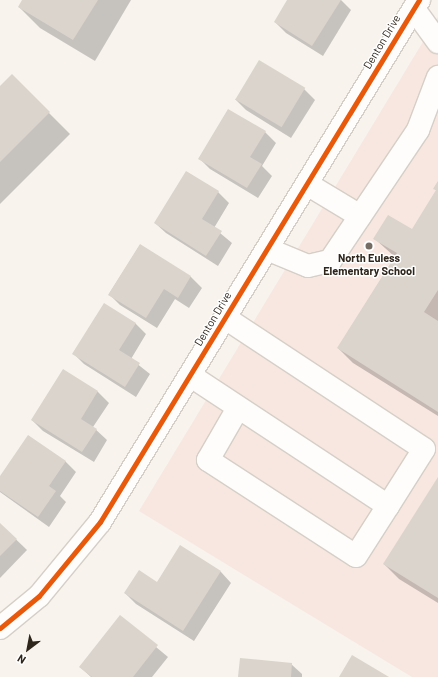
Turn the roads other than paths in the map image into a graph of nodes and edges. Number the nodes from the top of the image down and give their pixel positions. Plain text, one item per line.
1 (417, 4) edge
2 (438, 42) edge
3 (438, 77) edge
4 (307, 184) junction
5 (360, 216) junction
6 (267, 249) junction
7 (225, 318) junction
8 (191, 376) junction
9 (238, 408) junction
10 (388, 506) junction
11 (0, 628) edge

1 - 2 street
1 - 4 street, Denton Drive
3 - 5 street
4 - 5 street
4 - 6 street, Denton Drive
5 - 6 street
6 - 7 street, Denton Drive
7 - 8 street, Denton Drive
7 - 10 street
8 - 9 street
8 - 11 street, Denton Drive
9 - 10 street
9 - 10 street

